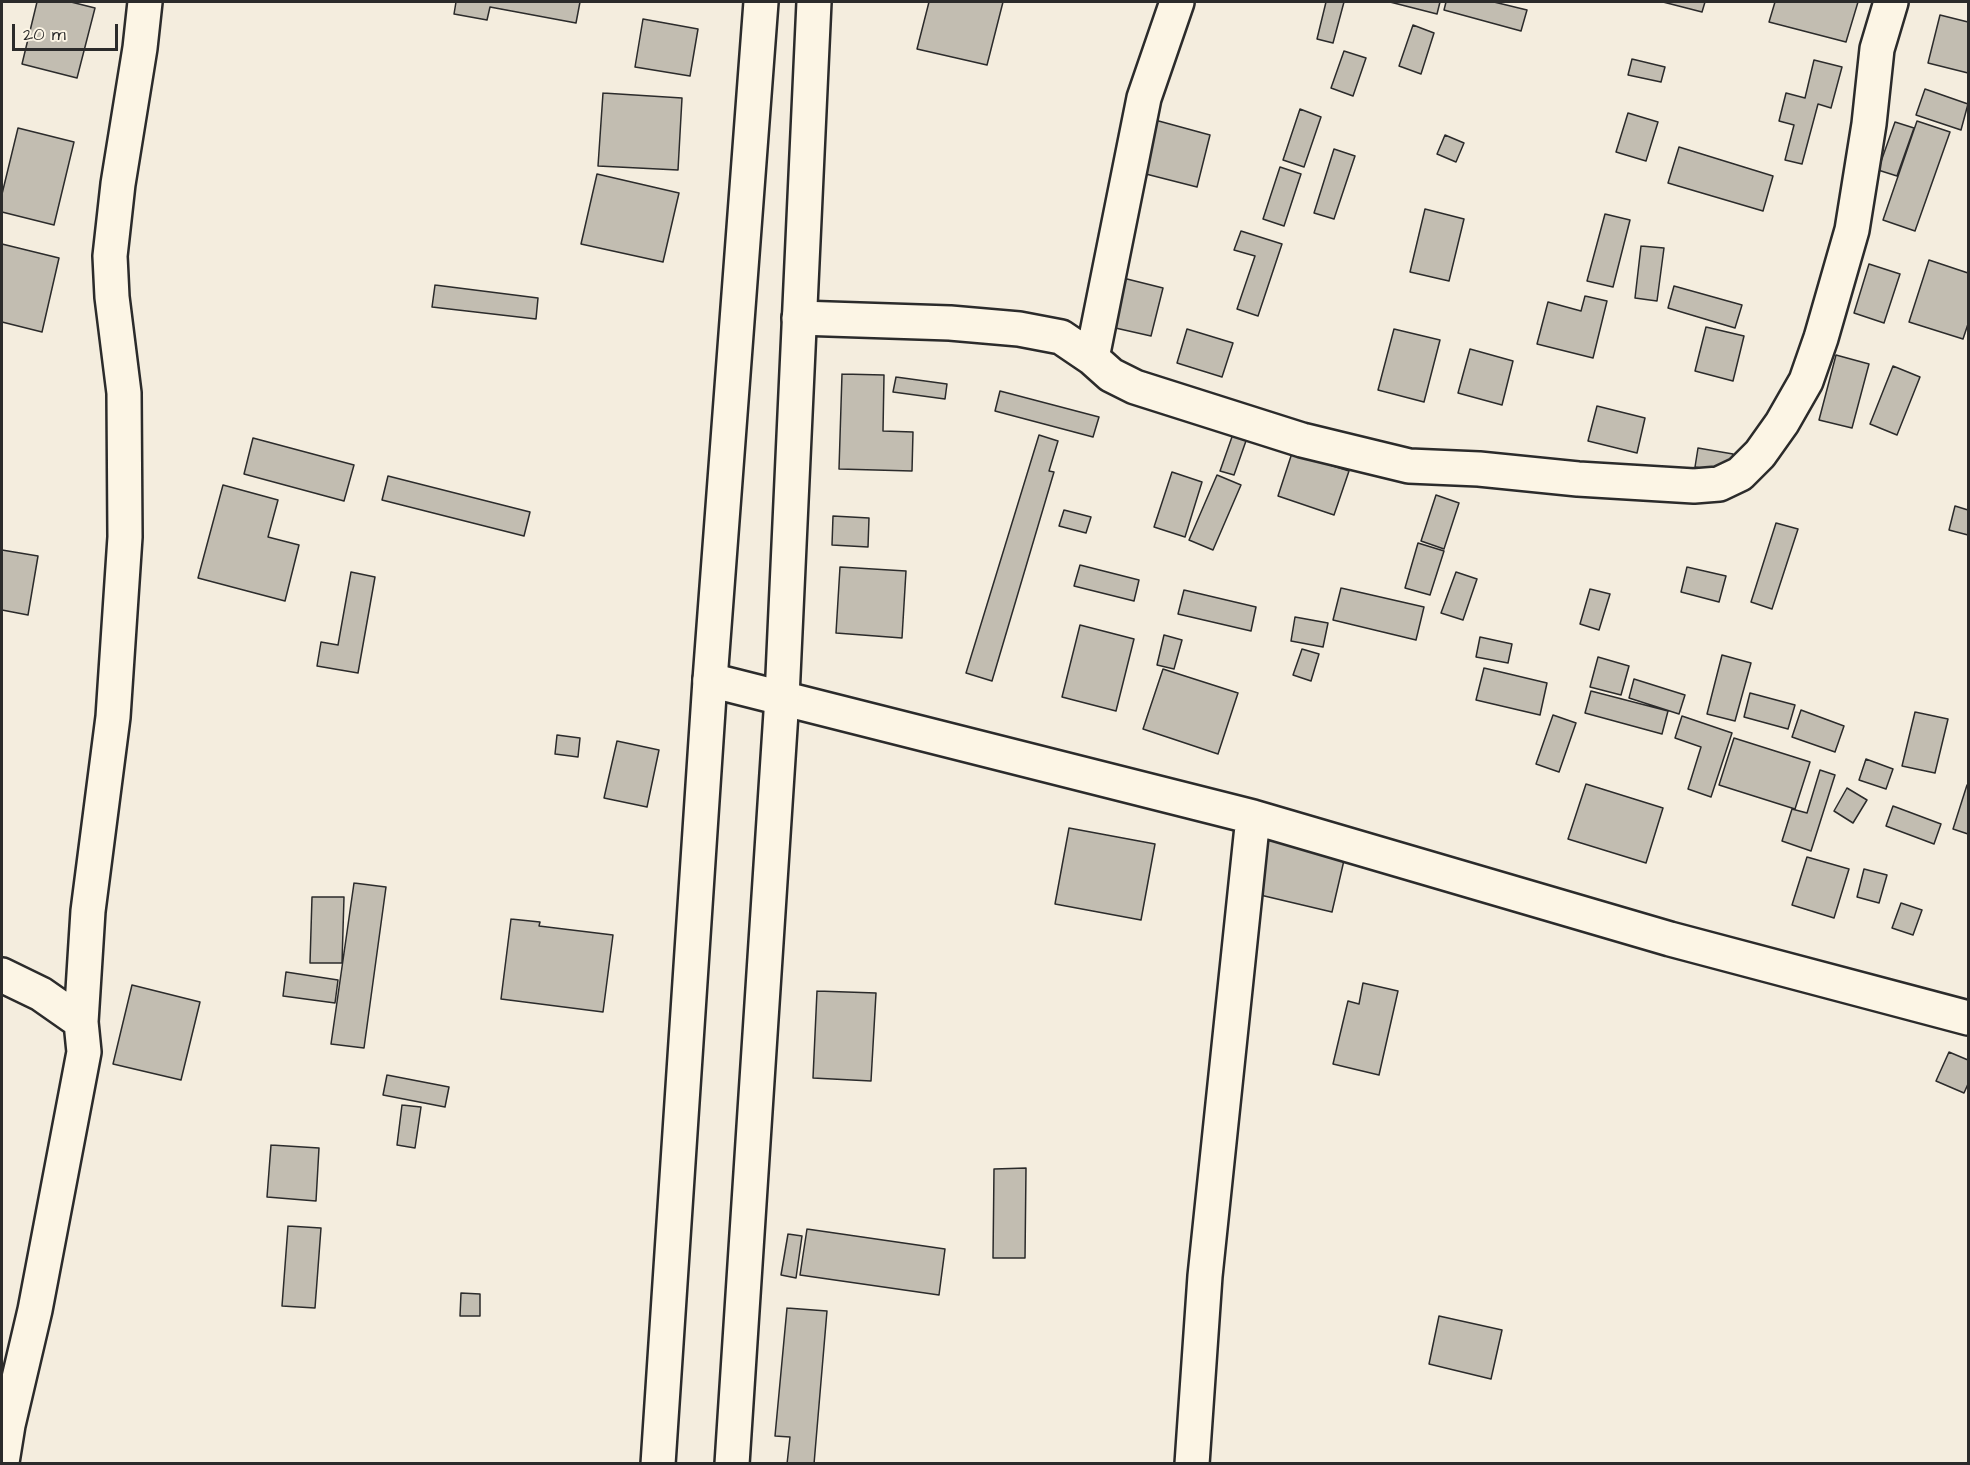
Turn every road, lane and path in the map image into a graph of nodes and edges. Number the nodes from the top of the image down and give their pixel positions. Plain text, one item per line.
1 (145, 2) edge
2 (760, 2) edge
3 (814, 2) edge
4 (1177, 2) edge
5 (1891, 2) edge
6 (800, 318) junction
7 (1092, 358) junction
8 (710, 680) junction
9 (782, 697) junction
10 (1253, 817) junction
11 (2, 975) edge
12 (1968, 1018) edge
13 (81, 1022) junction
14 (2, 1462) edge
15 (658, 1464) edge
16 (732, 1464) edge
17 (1192, 1464) edge

1 - 13 street
2 - 8 street
3 - 6 street
4 - 7 street
5 - 7 street
6 - 7 street
6 - 9 street
8 - 9 street
8 - 15 street
9 - 10 street
9 - 16 street
10 - 12 street
10 - 17 street
11 - 13 street
13 - 14 street

